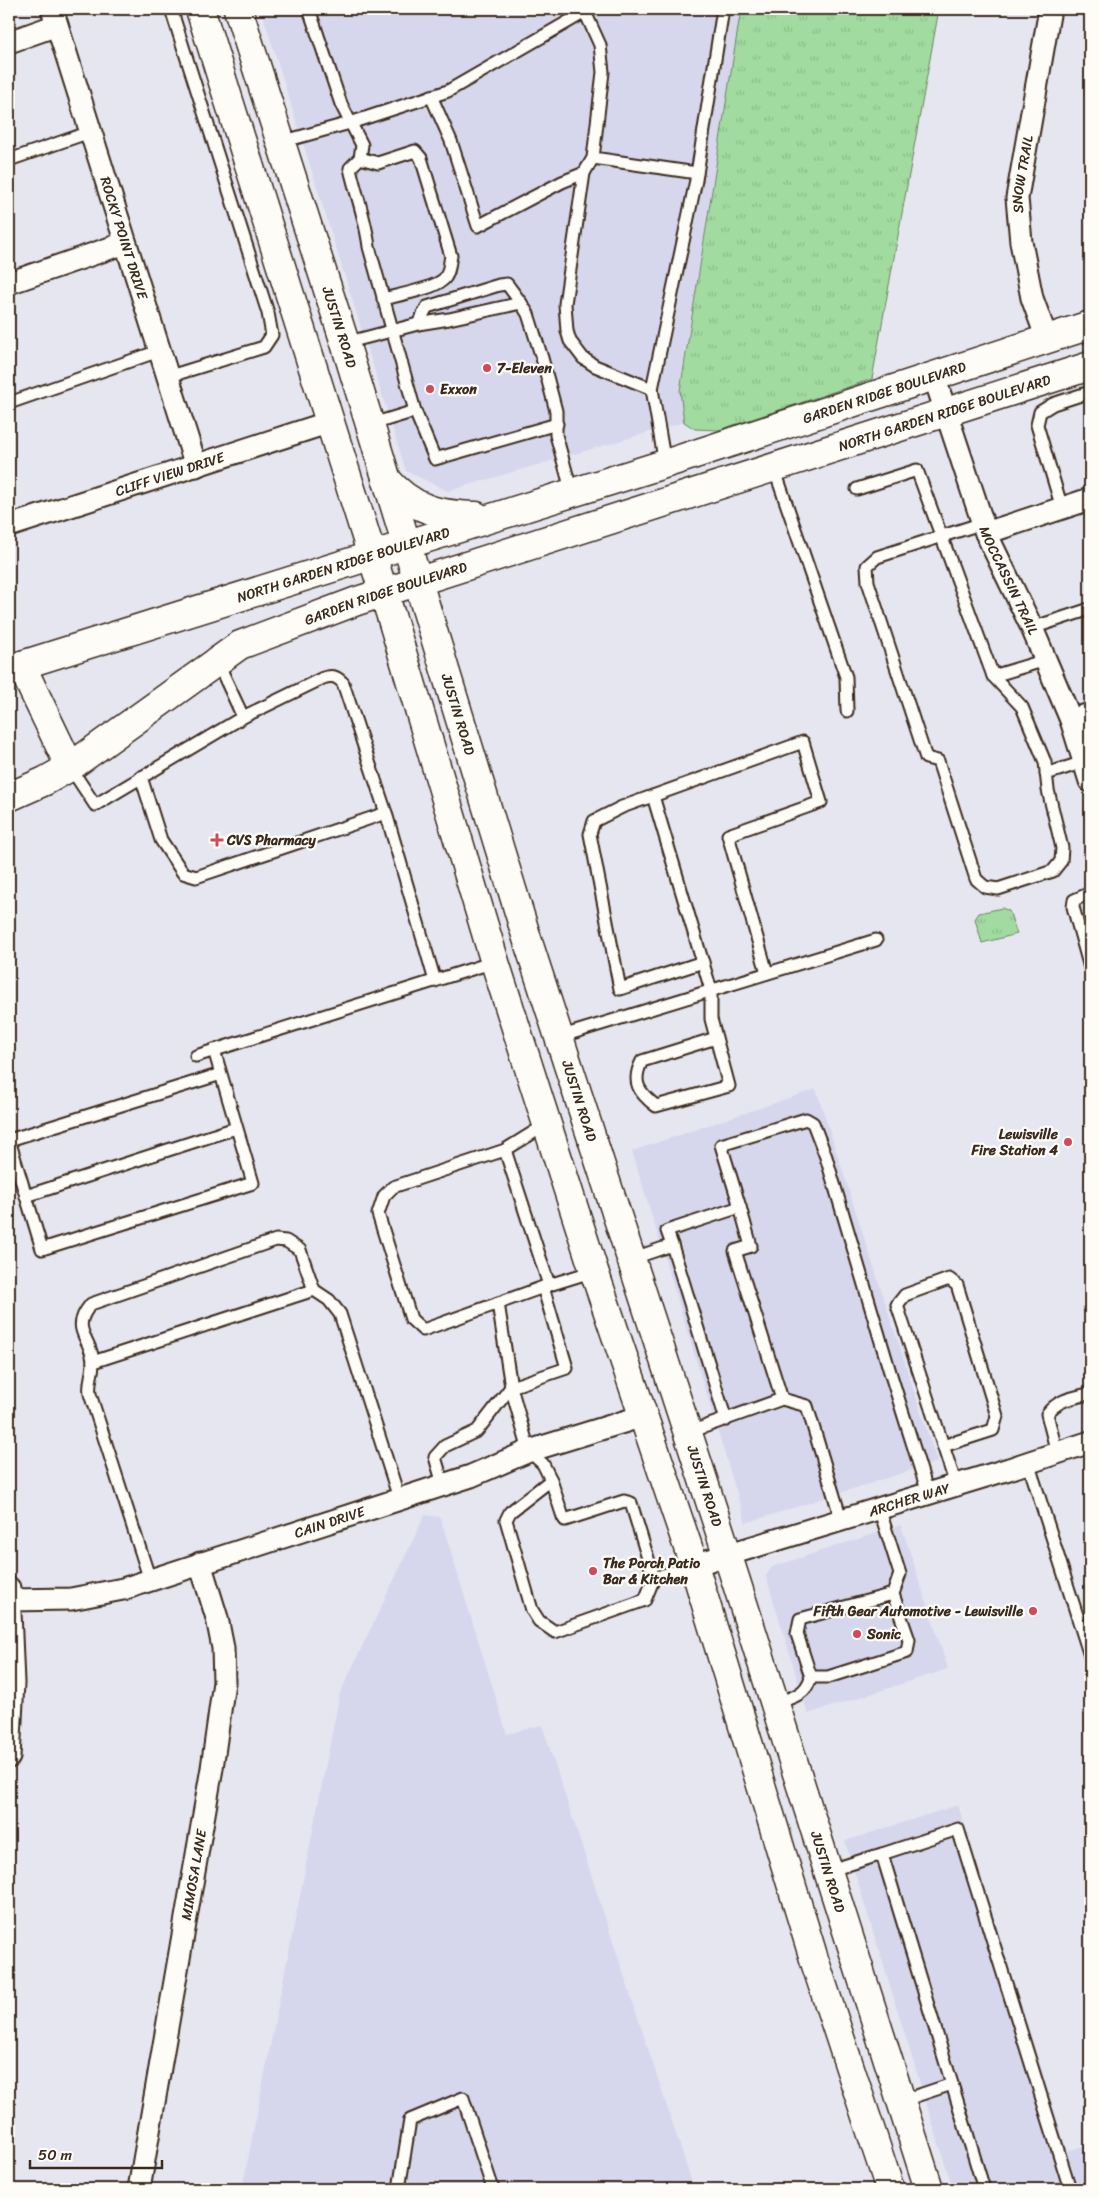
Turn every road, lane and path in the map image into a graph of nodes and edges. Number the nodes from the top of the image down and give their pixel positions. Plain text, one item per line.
1 (171, 9) edge
2 (200, 9) edge
3 (238, 9) edge
4 (309, 9) edge
5 (723, 9) edge
6 (1050, 9) edge
7 (584, 10) edge
8 (55, 17) edge
9 (9, 42) edge
10 (431, 96) junction
11 (350, 123) junction
12 (90, 132) junction
13 (280, 142) junction
14 (360, 158) junction
15 (592, 158) junction
16 (9, 160) edge
17 (584, 173) junction
18 (696, 173) junction
19 (125, 244) junction
20 (9, 282) edge
21 (383, 299) junction
22 (521, 303) junction
23 (418, 324) junction
24 (1090, 325) edge
25 (392, 330) junction
26 (1047, 339) junction
27 (345, 344) junction
28 (158, 352) junction
29 (1090, 366) edge
30 (934, 376) junction
31 (167, 377) junction
32 (652, 389) junction
33 (1090, 392) edge
34 (9, 403) edge
35 (415, 411) junction
36 (947, 412) junction
37 (330, 422) junction
38 (557, 424) junction
39 (369, 425) junction
40 (763, 432) junction
41 (671, 462) junction
42 (786, 464) junction
43 (196, 466) junction
44 (386, 478) junction
45 (857, 490) dead end
46 (572, 493) junction
47 (1090, 499) edge
48 (1062, 508) junction
49 (505, 513) junction
50 (9, 526) edge
51 (984, 528) junction
52 (940, 536) junction
53 (406, 543) junction
54 (370, 555) junction
55 (419, 582) junction
56 (383, 593) junction
57 (1090, 609) edge
58 (1032, 628) junction
59 (217, 660) junction
60 (1046, 660) junction
61 (15, 667) edge
62 (992, 676) junction
63 (847, 711) dead end
64 (243, 716) junction
65 (1081, 717) edge
66 (70, 767) junction
67 (1087, 771) edge
68 (1046, 774) junction
69 (141, 777) junction
70 (653, 796) junction
71 (9, 797) edge
72 (386, 813) junction
73 (1090, 893) edge
74 (876, 940) dead end
75 (529, 945) junction
76 (494, 962) junction
77 (703, 962) junction
78 (1090, 968) edge
79 (768, 973) junction
80 (435, 980) junction
81 (711, 990) junction
82 (559, 1037) junction
83 (716, 1038) junction
84 (214, 1050) junction
85 (196, 1056) dead end
86 (221, 1074) junction
87 (547, 1124) junction
88 (236, 1128) junction
89 (505, 1150) junction
90 (26, 1196) junction
91 (740, 1207) junction
92 (672, 1246) junction
93 (631, 1259) junction
94 (594, 1271) junction
95 (546, 1286) junction
96 (314, 1290) junction
97 (498, 1304) junction
98 (93, 1362) junction
99 (511, 1387) junction
100 (1090, 1396) edge
101 (782, 1399) junction
102 (643, 1416) junction
103 (726, 1420) junction
104 (687, 1433) junction
105 (1090, 1442) edge
106 (944, 1446) junction
107 (529, 1451) junction
108 (1057, 1453) junction
109 (1028, 1462) junction
110 (551, 1480) junction
111 (443, 1484) junction
112 (956, 1485) junction
113 (928, 1493) junction
114 (399, 1498) junction
115 (879, 1508) junction
116 (841, 1519) junction
117 (726, 1554) junction
118 (200, 1563) junction
119 (694, 1565) junction
120 (654, 1578) junction
121 (150, 1580) junction
122 (10, 1594) edge
123 (894, 1594) junction
124 (1090, 1656) edge
125 (811, 1677) junction
126 (775, 1704) junction
127 (9, 1757) edge
128 (882, 1854) junction
129 (828, 1870) junction
130 (952, 2084) junction
131 (901, 2101) junction
132 (864, 2112) junction
133 (139, 2189) edge
134 (399, 2189) edge
135 (493, 2189) edge
136 (890, 2189) edge
137 (929, 2189) edge
138 (984, 2189) edge
139 (1070, 2189) edge

1 - 31 lane
2 - 37 main road
3 - 13 main road, JUSTIN ROAD
4 - 11 lane
5 - 18 lane
6 - 26 street, SNOW TRAIL
7 - 10 lane
7 - 15 lane
8 - 9 street
8 - 12 street, ROCKY POINT DRIVE
10 - 11 lane
10 - 17 lane
11 - 13 lane
11 - 14 lane
12 - 16 lane
12 - 19 street, ROCKY POINT DRIVE
13 - 27 main road, JUSTIN ROAD
14 - 21 lane
14 - 21 lane
15 - 17 lane
15 - 18 lane
17 - 32 lane
18 - 32 lane
19 - 20 street
19 - 28 street, ROCKY POINT DRIVE
21 - 25 lane
22 - 23 lane
22 - 23 lane
22 - 38 lane
23 - 25 lane
24 - 26 main road, GARDEN RIDGE BOULEVARD
25 - 27 lane
25 - 35 lane
26 - 30 main road, GARDEN RIDGE BOULEVARD
27 - 39 main road, JUSTIN ROAD
28 - 31 street, ROCKY POINT DRIVE
28 - 34 lane
29 - 36 main road, NORTH GARDEN RIDGE BOULEVARD
30 - 36 street, MOCCASSIN TRAIL
30 - 40 main road, GARDEN RIDGE BOULEVARD
31 - 43 street, ROCKY POINT DRIVE
32 - 41 lane
33 - 48 lane
35 - 38 lane
35 - 39 lane
36 - 42 main road, NORTH GARDEN RIDGE BOULEVARD
36 - 51 street, MOCCASSIN TRAIL
37 - 43 street, CLIFF VIEW DRIVE
37 - 54 main road
38 - 46 lane
39 - 44 main road, JUSTIN ROAD
40 - 41 main road, GARDEN RIDGE BOULEVARD
40 - 42 main road
41 - 46 main road, NORTH GARDEN RIDGE BOULEVARD
42 - 55 main road, GARDEN RIDGE BOULEVARD
42 - 63 lane
43 - 50 street, CLIFF VIEW DRIVE
44 - 49 main road
44 - 53 main road, JUSTIN ROAD
45 - 52 lane
46 - 49 main road, NORTH GARDEN RIDGE BOULEVARD
47 - 48 street
48 - 51 street
49 - 53 main road, NORTH GARDEN RIDGE BOULEVARD
51 - 52 lane
51 - 58 street, MOCCASSIN TRAIL
52 - 62 lane
52 - 68 lane
53 - 54 main road, NORTH GARDEN RIDGE BOULEVARD
53 - 55 main road, JUSTIN ROAD
54 - 56 main road
54 - 61 main road, NORTH GARDEN RIDGE BOULEVARD
55 - 56 main road, GARDEN RIDGE BOULEVARD
55 - 75 main road, JUSTIN ROAD
56 - 59 main road, GARDEN RIDGE BOULEVARD
56 - 76 main road
57 - 58 lane
58 - 60 street, MOCCASSIN TRAIL
59 - 64 lane
59 - 66 main road, GARDEN RIDGE BOULEVARD
60 - 62 lane
60 - 65 street, MOCCASSIN TRAIL
61 - 66 main road
62 - 68 lane
64 - 69 lane
64 - 72 lane
65 - 67 street, MOCCASSIN TRAIL
66 - 69 lane
66 - 71 main road, GARDEN RIDGE BOULEVARD
67 - 68 lane
69 - 72 lane
70 - 77 lane
70 - 77 lane
70 - 79 lane
72 - 80 lane
73 - 78 lane
74 - 79 lane
75 - 76 main road
75 - 82 main road, JUSTIN ROAD
76 - 80 lane
76 - 87 main road
77 - 81 lane
79 - 81 lane
80 - 84 lane
81 - 82 lane
81 - 83 lane
82 - 93 main road, JUSTIN ROAD
83 - 83 lane
84 - 85 lane
84 - 86 lane
86 - 88 lane
86 - 90 lane
87 - 89 lane
87 - 94 main road
88 - 90 lane
88 - 90 lane
89 - 95 lane
89 - 97 lane
91 - 92 lane
91 - 101 lane
91 - 113 lane
92 - 93 lane
92 - 103 lane
93 - 94 main road
93 - 104 main road, JUSTIN ROAD
94 - 95 lane
94 - 102 main road
95 - 97 lane
95 - 99 lane
96 - 98 lane
96 - 98 lane
96 - 114 lane
97 - 99 lane
98 - 121 lane
99 - 107 lane
99 - 111 lane
100 - 108 lane
101 - 103 lane
101 - 116 lane
102 - 107 street, CAIN DRIVE
102 - 119 main road
103 - 104 lane
104 - 117 main road, JUSTIN ROAD
105 - 108 street, ARCHER WAY
106 - 106 lane
106 - 112 lane
107 - 110 lane
107 - 111 street, CAIN DRIVE
108 - 109 street, ARCHER WAY
109 - 112 street, ARCHER WAY
109 - 124 lane
110 - 120 lane
110 - 120 lane
111 - 114 street, CAIN DRIVE
112 - 113 street, ARCHER WAY
113 - 115 street, ARCHER WAY
114 - 118 street, CAIN DRIVE
115 - 116 street, ARCHER WAY
115 - 123 lane
116 - 117 street, ARCHER WAY
117 - 119 street, ARCHER WAY
117 - 126 main road, JUSTIN ROAD
118 - 121 street, CAIN DRIVE
118 - 133 street, MIMOSA LANE
119 - 120 lane
119 - 132 main road
121 - 122 street, CAIN DRIVE
122 - 127 street
123 - 125 lane
123 - 125 lane
125 - 126 lane
126 - 129 main road, JUSTIN ROAD
128 - 129 lane
128 - 130 lane
128 - 139 lane
129 - 131 main road, JUSTIN ROAD
130 - 131 lane
130 - 138 lane
131 - 132 main road
131 - 137 main road, JUSTIN ROAD
132 - 136 main road
134 - 135 lane

